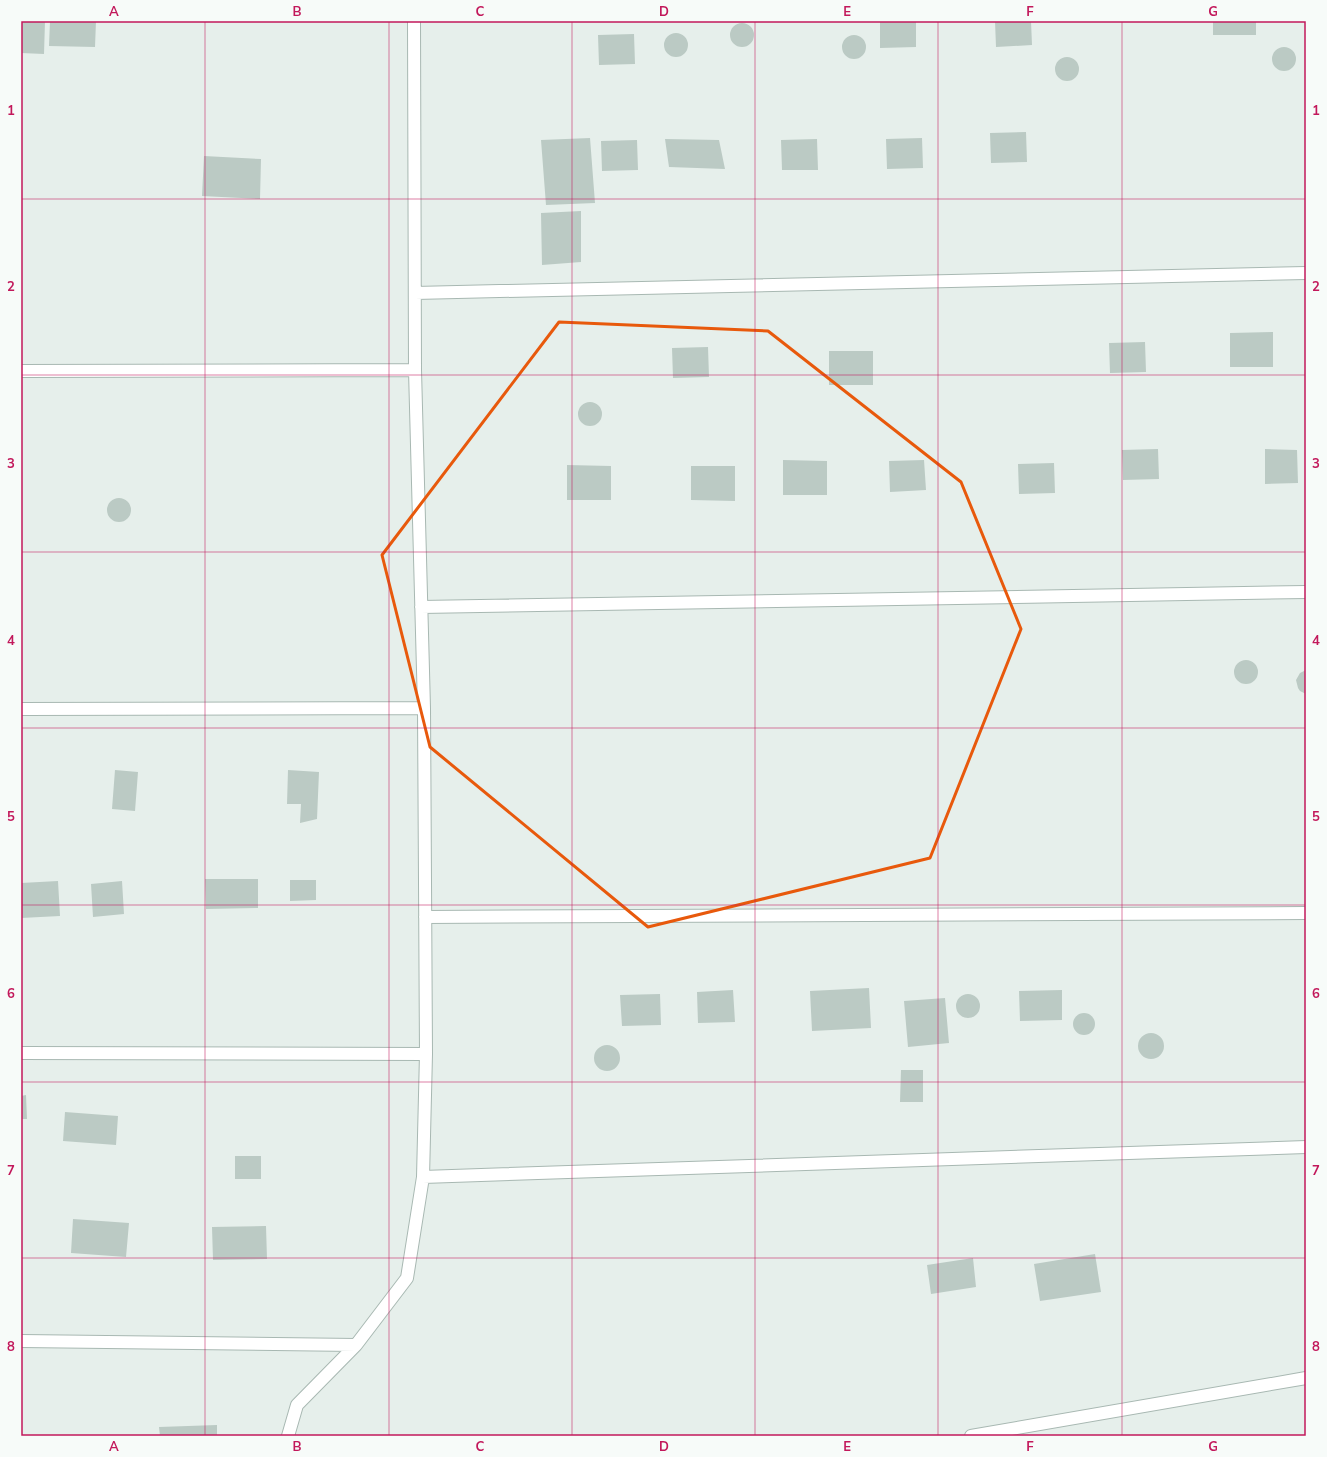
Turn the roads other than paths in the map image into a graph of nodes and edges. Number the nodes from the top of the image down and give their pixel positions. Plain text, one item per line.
1 (414, 21) edge
2 (1306, 273) edge
3 (415, 293) junction
4 (415, 370) junction
5 (21, 371) edge
6 (1306, 592) edge
7 (421, 607) junction
8 (424, 708) junction
9 (21, 709) edge
10 (1306, 912) edge
11 (425, 917) junction
12 (21, 1053) edge
13 (426, 1054) junction
14 (1306, 1148) edge
15 (423, 1177) junction
16 (21, 1341) edge
17 (356, 1345) junction
18 (1306, 1378) edge
19 (288, 1436) edge
20 (971, 1436) edge

1 - 3 street
2 - 3 street
3 - 4 street
4 - 5 street
4 - 7 street
6 - 7 street
7 - 8 street
8 - 9 street
8 - 11 street
10 - 11 street
11 - 13 street
12 - 13 street
13 - 15 street
14 - 15 street
15 - 17 street
16 - 17 street
17 - 19 street
18 - 20 street

